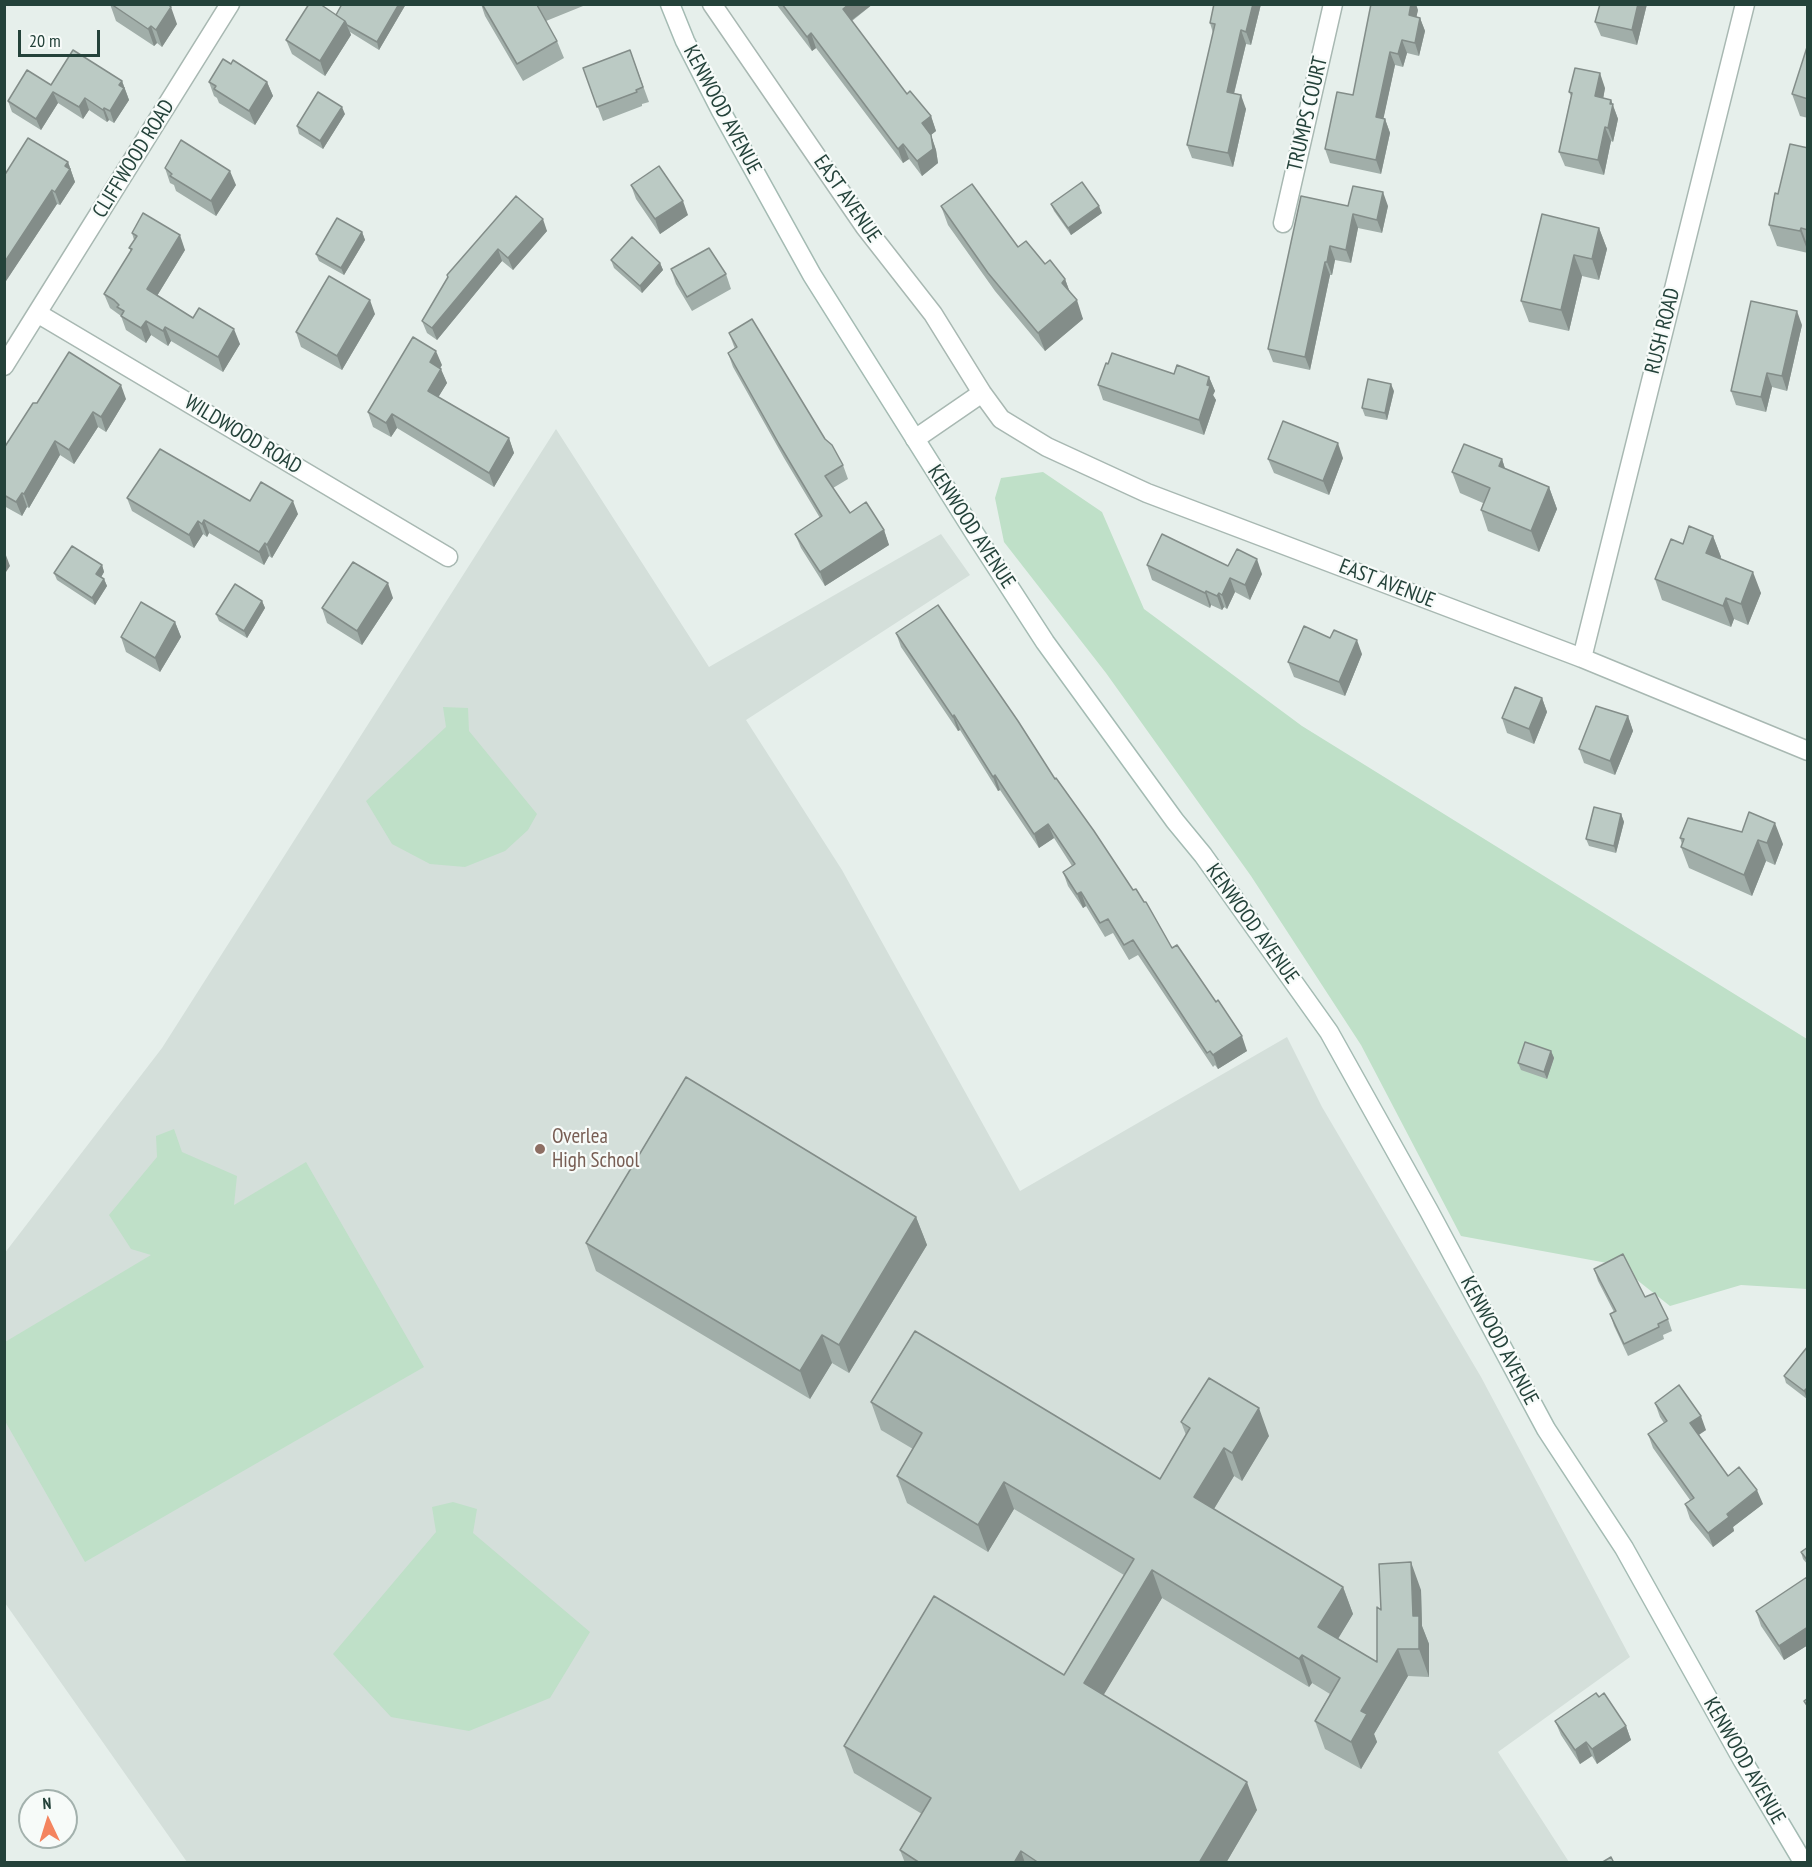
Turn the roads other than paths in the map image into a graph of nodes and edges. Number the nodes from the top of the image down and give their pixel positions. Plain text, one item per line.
1 (230, 4) edge
2 (670, 4) edge
3 (712, 4) edge
4 (1333, 4) edge
5 (1745, 4) edge
6 (1283, 223) dead end
7 (37, 313) junction
8 (4, 366) edge
9 (982, 393) junction
10 (915, 439) junction
11 (448, 557) dead end
12 (1582, 658) junction
13 (1808, 751) edge
14 (1803, 1863) edge

1 - 7 street, CLIFFWOOD ROAD
2 - 10 street, KENWOOD AVENUE
3 - 9 street, EAST AVENUE
4 - 6 street, TRUMPS COURT
5 - 12 street, RUSH ROAD
7 - 8 street, CLIFFWOOD ROAD
7 - 11 street, WILDWOOD ROAD
9 - 10 street
9 - 12 street, EAST AVENUE
10 - 14 street, KENWOOD AVENUE
12 - 13 street, EAST AVENUE

